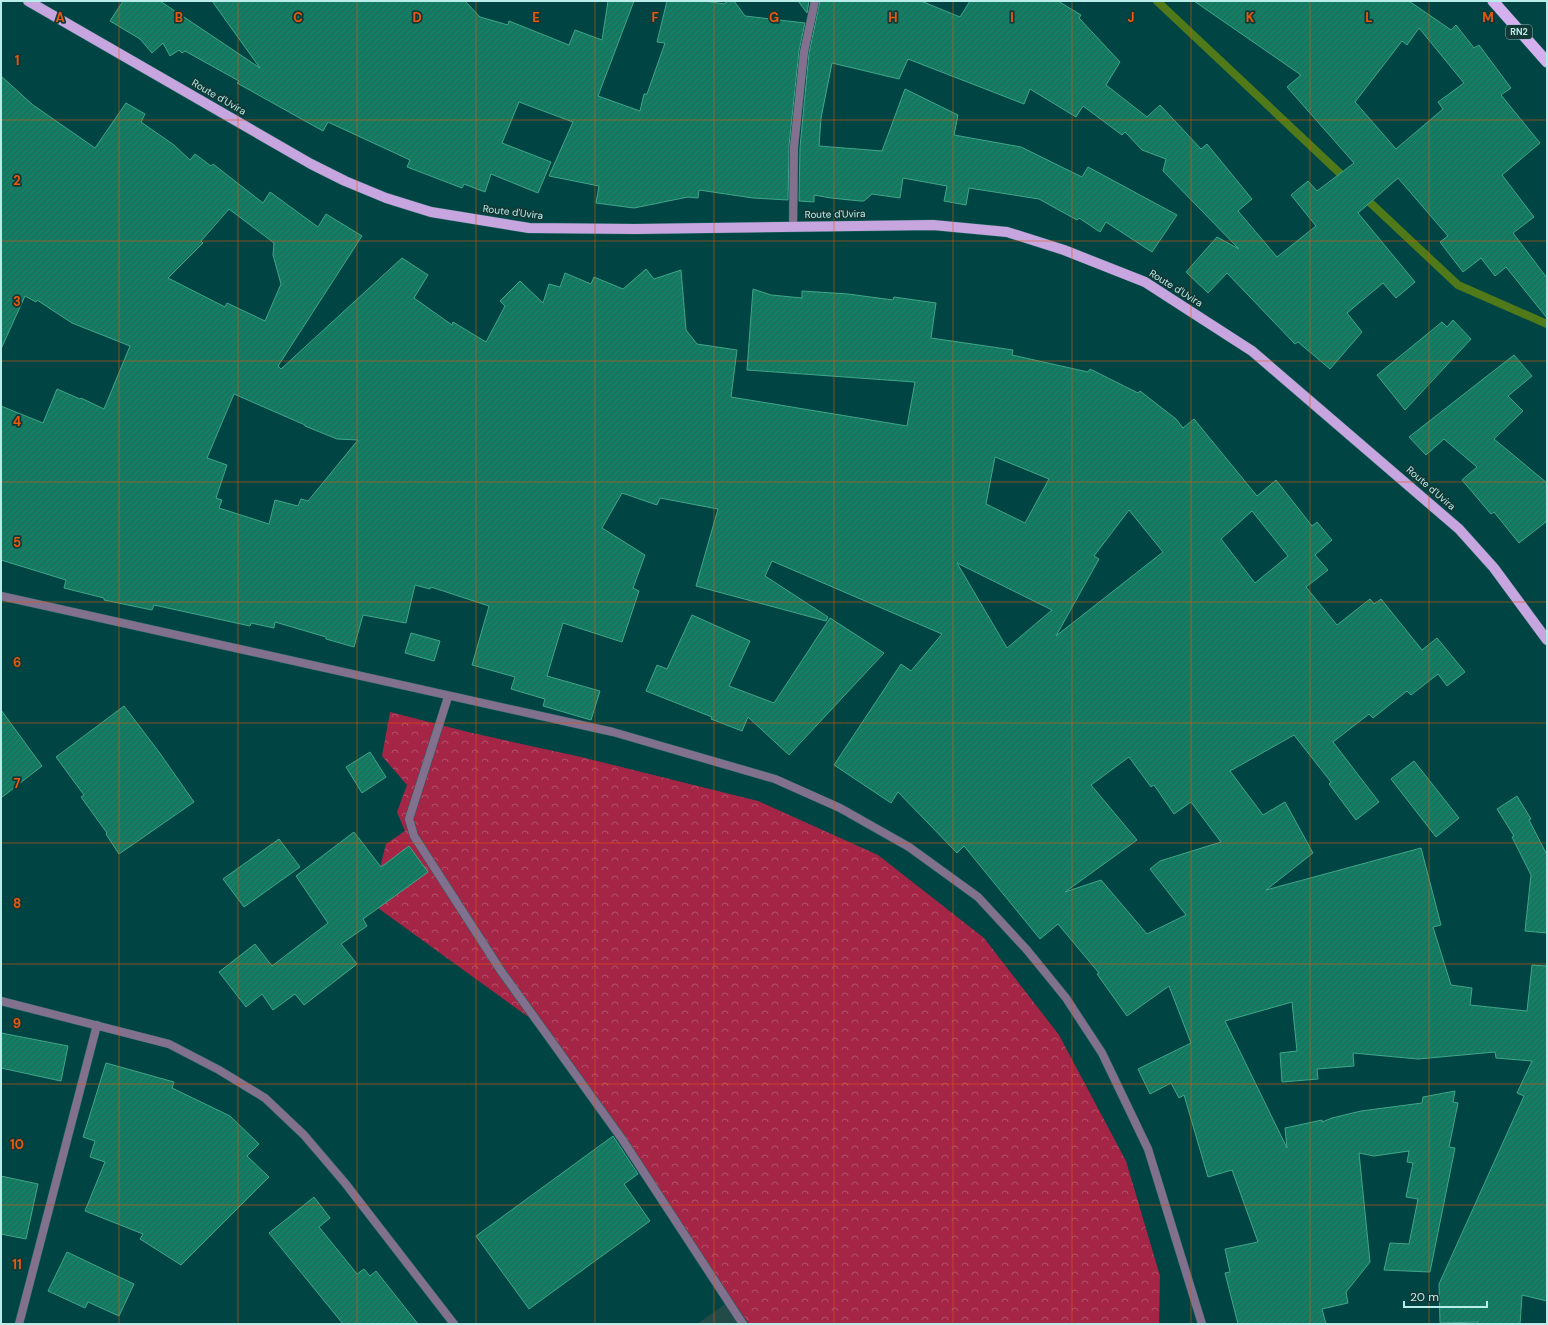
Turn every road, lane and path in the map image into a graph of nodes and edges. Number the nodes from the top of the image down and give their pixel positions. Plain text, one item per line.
1 (28, 1) edge
2 (815, 1) edge
3 (1493, 1) edge
4 (1547, 62) edge
5 (793, 227) junction
6 (1, 596) edge
7 (1547, 640) edge
8 (448, 697) junction
9 (1, 1002) edge
10 (97, 1025) junction
11 (19, 1324) edge
12 (454, 1324) edge
13 (743, 1324) edge
14 (1202, 1324) edge

1 - 5 main road, Route d'Uvira
2 - 5 street
3 - 4 highway, RN2
5 - 7 main road, Route d'Uvira
6 - 8 street
8 - 13 street
8 - 14 street
9 - 10 street
10 - 11 street
10 - 12 street

